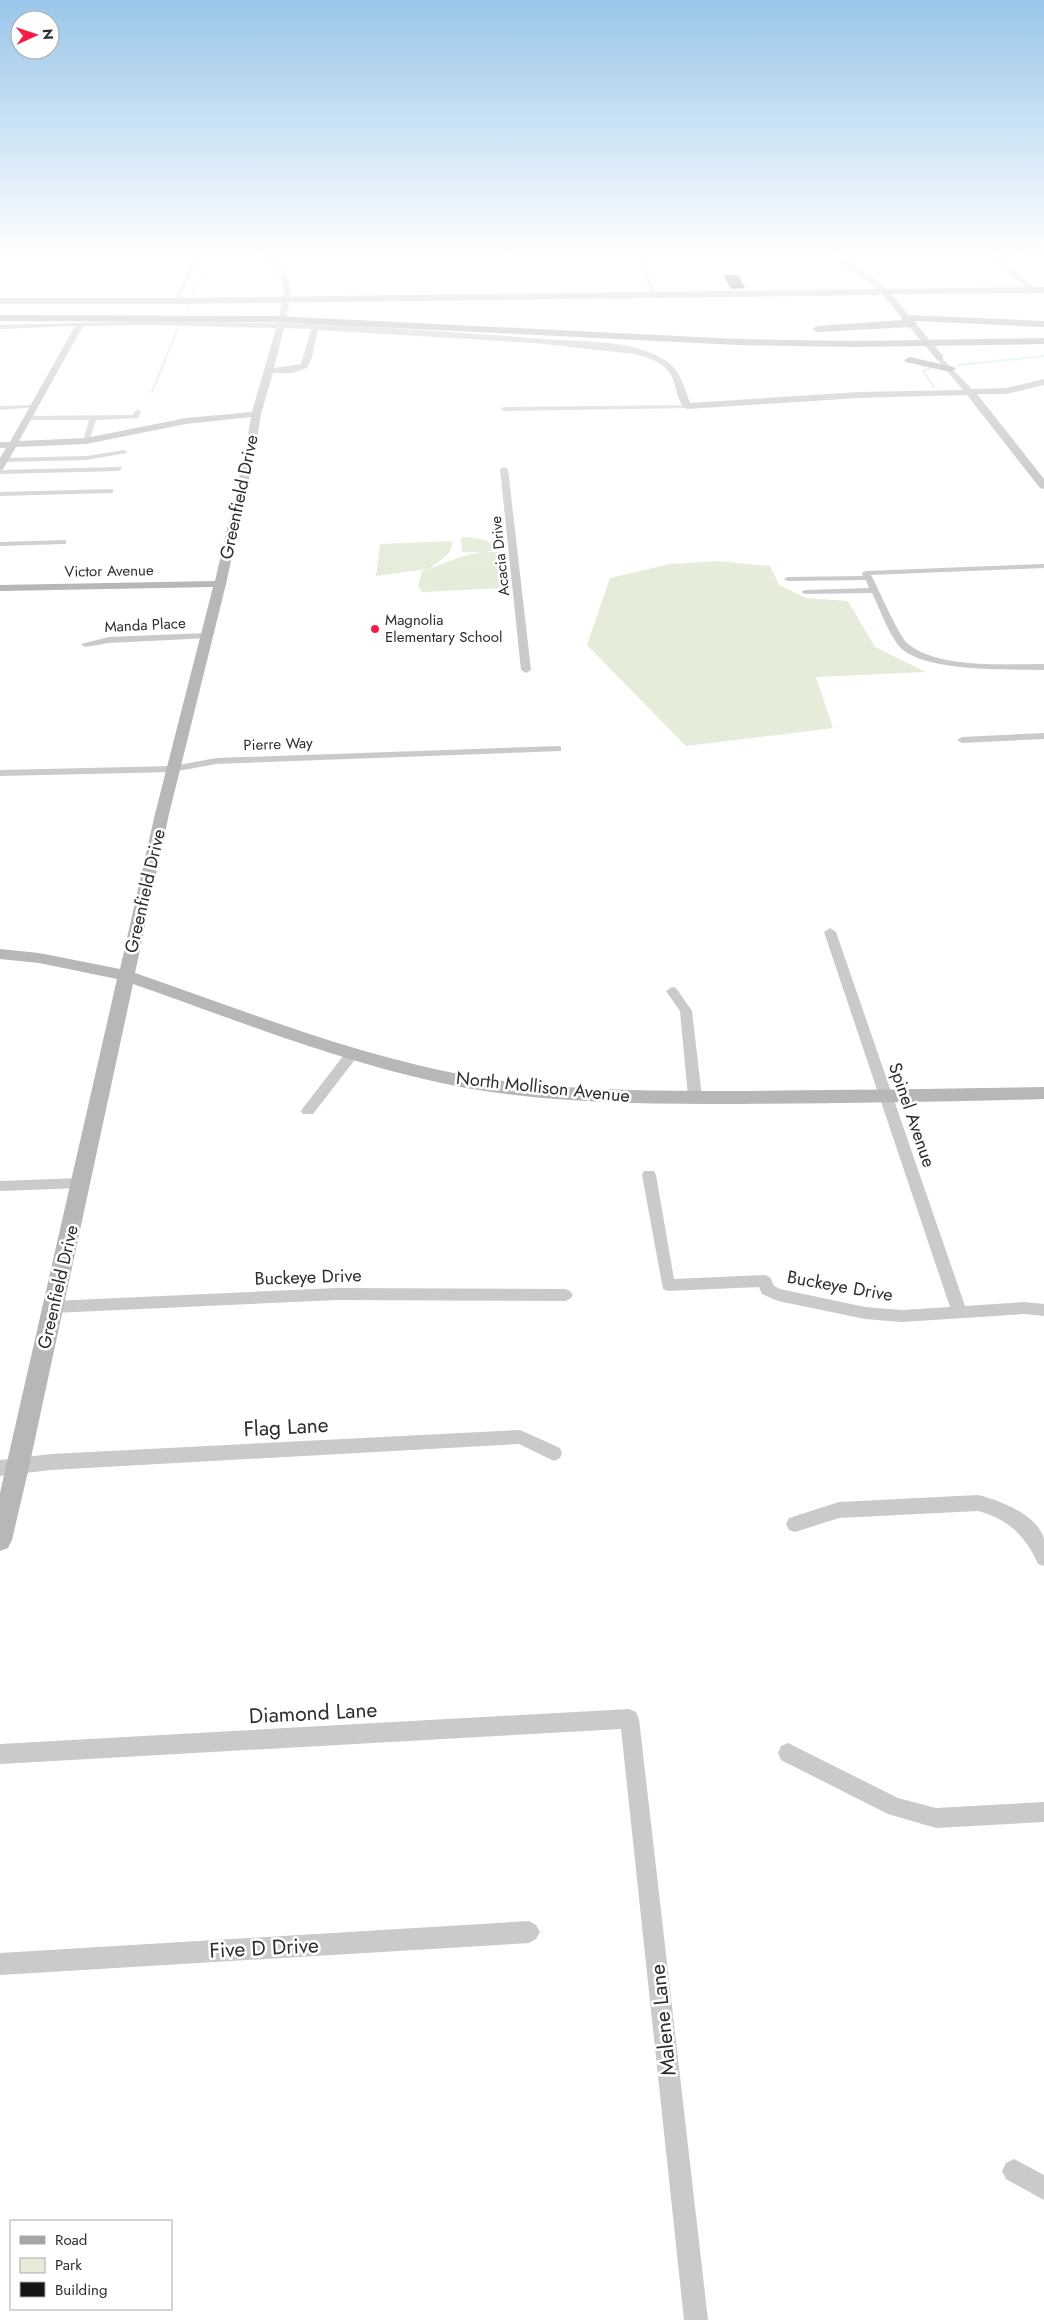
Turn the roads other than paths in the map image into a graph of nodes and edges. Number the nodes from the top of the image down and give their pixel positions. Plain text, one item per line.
1 (58, 361) edge
2 (272, 361) edge
3 (307, 361) edge
4 (658, 361) edge
5 (913, 361) edge
6 (944, 361) edge
7 (950, 368) junction
8 (270, 371) junction
9 (1044, 382) edge
10 (971, 393) junction
11 (686, 402) junction
12 (734, 405) joint
13 (34, 407) junction
14 (0, 408) edge
15 (504, 410) dead end
16 (138, 411) dead end
17 (256, 414) junction
18 (28, 418) junction
19 (92, 421) junction
20 (46, 426) dead end
21 (86, 442) junction
22 (0, 445) edge
23 (12, 445) junction
24 (125, 452) dead end
25 (2, 464) edge
26 (118, 469) dead end
27 (504, 469) dead end
28 (0, 472) edge
29 (1044, 486) edge
30 (110, 491) dead end
31 (0, 494) edge
32 (63, 542) dead end
33 (0, 544) edge
34 (1044, 566) edge
35 (867, 578) junction
36 (788, 579) dead end
37 (220, 584) junction
38 (0, 588) edge
39 (874, 590) junction
40 (805, 592) dead end
41 (206, 636) junction
42 (85, 644) dead end
43 (1044, 667) edge
44 (526, 670) dead end
45 (1044, 736) edge
46 (962, 740) dead end
47 (558, 749) dead end
48 (173, 769) junction
49 (0, 773) edge
50 (830, 932) dead end
51 (0, 954) edge
52 (125, 975) junction
53 (672, 991) dead end
54 (352, 1054) junction
55 (1044, 1093) edge
56 (695, 1097) junction
57 (886, 1097) junction
58 (308, 1111) dead end
59 (649, 1175) dead end
60 (81, 1183) junction
61 (0, 1186) edge
62 (565, 1296) dead end
63 (53, 1307) junction
64 (1044, 1310) edge
65 (959, 1311) junction
66 (554, 1453) dead end
67 (9, 1467) edge
68 (795, 1524) dead end
69 (0, 1540) edge
70 (1044, 1558) edge
71 (629, 1720) joint
72 (788, 1753) dead end
73 (0, 1754) edge
74 (1044, 1812) edge
75 (529, 1932) dead end
76 (0, 1964) edge
77 (1014, 2171) dead end
78 (1044, 2188) edge
79 (696, 2320) edge

1 - 13 main road
2 - 8 main road, Greenfield Drive
3 - 8 main road
4 - 11 main road
5 - 7 highway
6 - 7 main road
7 - 10 main road
8 - 17 main road, Greenfield Drive
9 - 10 main road
10 - 12 main road
10 - 29 main road
11 - 12 main road
11 - 15 street
13 - 14 street
13 - 18 main road
16 - 19 street
17 - 21 main road
17 - 37 main road, Greenfield Drive
18 - 19 street
18 - 23 main road
19 - 20 street
19 - 21 street
21 - 23 main road
22 - 23 main road
23 - 25 main road
24 - 25 street
26 - 28 street
27 - 44 street, Acacia Drive
30 - 31 street
32 - 33 street
34 - 35 street
35 - 36 street
35 - 39 street
37 - 38 main road, Victor Avenue
37 - 41 main road, Greenfield Drive
39 - 40 street
39 - 43 street
41 - 42 street, Manda Place
41 - 48 main road, Greenfield Drive
45 - 46 street
47 - 48 street, Pierre Way
48 - 49 street, Pierre Way
48 - 52 main road, Greenfield Drive
50 - 57 street, Spinel Avenue
51 - 52 main road, North Mollison Avenue
52 - 54 main road, North Mollison Avenue
52 - 60 main road, Greenfield Drive
53 - 56 street
54 - 56 main road, North Mollison Avenue
54 - 58 street
55 - 57 main road, North Mollison Avenue
56 - 57 main road, North Mollison Avenue
57 - 65 street, Spinel Avenue
59 - 65 street, Buckeye Drive
60 - 61 street
60 - 63 main road, Greenfield Drive
62 - 63 street, Buckeye Drive
63 - 67 main road, Greenfield Drive
64 - 65 street, Buckeye Drive
66 - 67 street, Flag Lane
67 - 69 main road, Greenfield Drive
68 - 70 street
71 - 73 street, Diamond Lane
71 - 79 street, Malene Lane
72 - 74 street
75 - 76 street, Five D Drive
77 - 78 street

